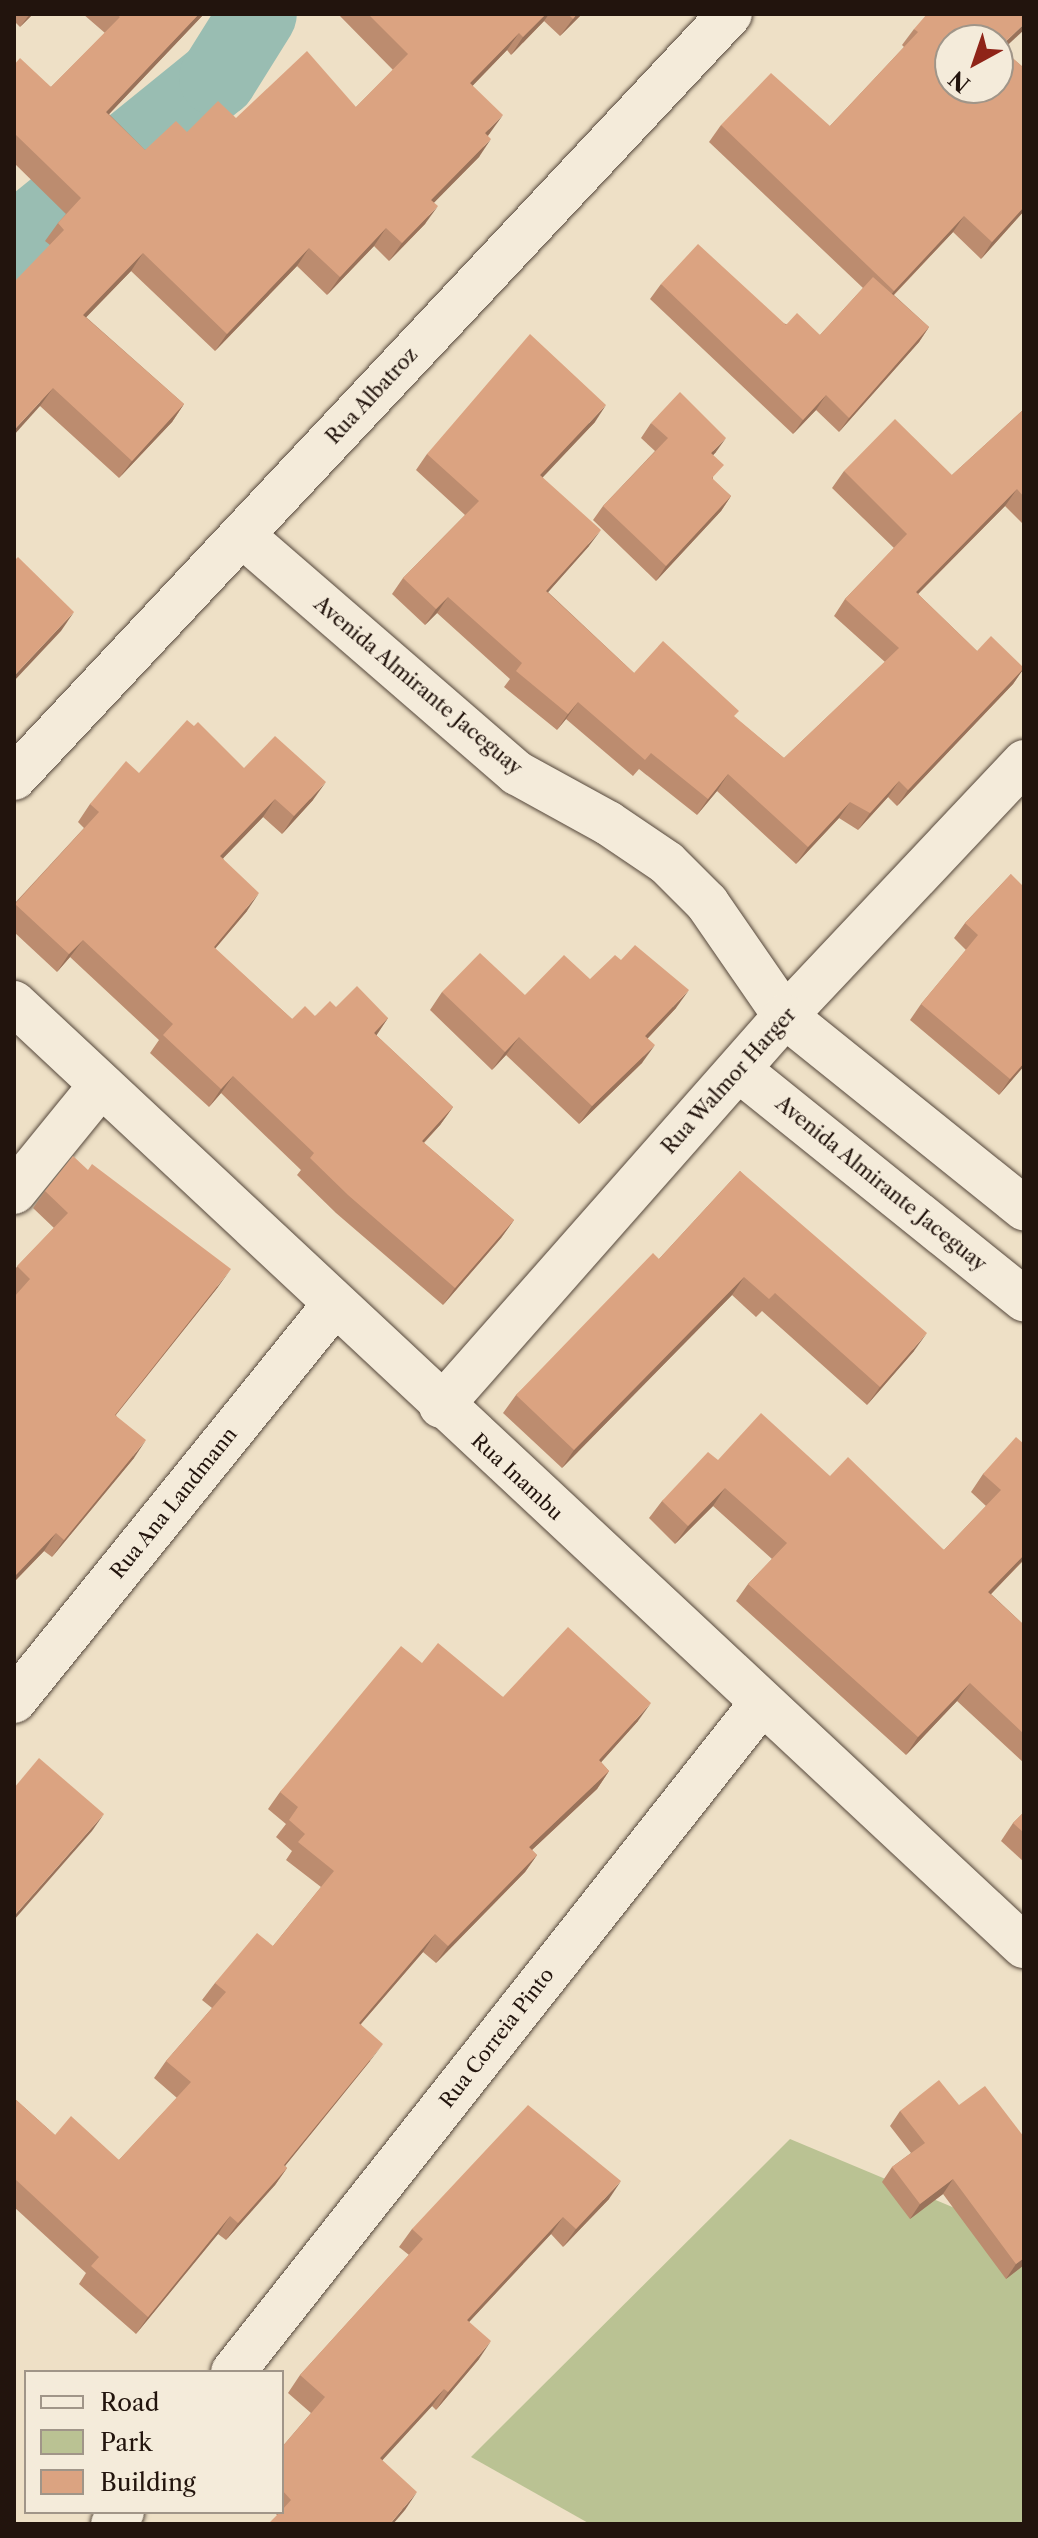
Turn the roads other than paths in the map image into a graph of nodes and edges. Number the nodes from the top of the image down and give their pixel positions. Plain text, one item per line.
1 (730, 14) edge
2 (242, 535) junction
3 (1024, 762) edge
4 (14, 778) edge
5 (14, 1003) edge
6 (785, 1016) junction
7 (739, 1070) junction
8 (101, 1085) junction
9 (14, 1192) edge
10 (1024, 1208) edge
11 (1019, 1285) edge
12 (334, 1305) junction
13 (441, 1406) junction
14 (14, 1701) edge
15 (761, 1704) junction
16 (1024, 1946) edge
17 (235, 2370) edge

1 - 2 street, Rua Albatroz
2 - 4 street, Rua Albatroz
2 - 6 street, Avenida Almirante Jaceguay
3 - 6 street, Rua Walmor Harger
5 - 8 street, Rua Inambu
6 - 7 street, Rua Walmor Harger
6 - 10 street, Avenida Almirante Jaceguay
7 - 11 street, Avenida Almirante Jaceguay
7 - 13 street, Rua Walmor Harger
8 - 9 street
8 - 12 street, Rua Inambu
12 - 13 street, Rua Inambu
12 - 14 street, Rua Ana Landmann
13 - 15 street, Rua Inambu
15 - 16 street, Rua Inambu
15 - 17 street, Rua Correia Pinto

